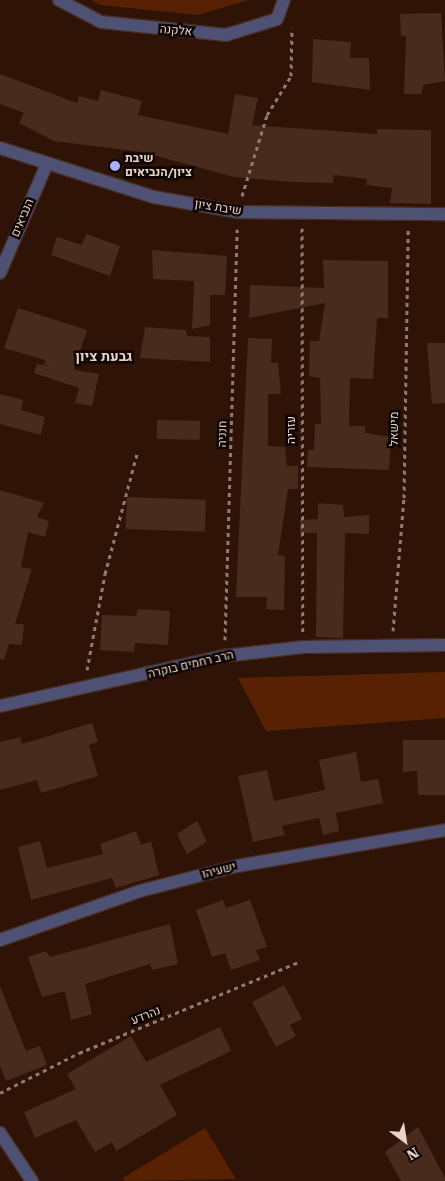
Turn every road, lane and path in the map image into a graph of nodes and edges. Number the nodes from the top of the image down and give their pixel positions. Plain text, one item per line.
1 (59, 0) edge
2 (284, 0) edge
3 (277, 19) junction
4 (0, 148) edge
5 (47, 164) junction
6 (237, 212) junction
7 (302, 212) junction
8 (408, 213) junction
9 (445, 214) edge
10 (0, 273) edge
11 (137, 454) dead end
12 (391, 644) junction
13 (445, 645) edge
14 (303, 647) junction
15 (224, 656) junction
16 (83, 690) junction
17 (0, 706) edge
18 (445, 830) edge
19 (0, 940) edge
20 (301, 961) dead end
21 (0, 1092) edge
22 (0, 1133) edge
23 (32, 1181) edge

1 - 3 street, אלקנה
2 - 3 street
3 - 6 path, חנניה
4 - 5 street, שיבת ציון
5 - 6 street, שיבת ציון
5 - 10 street, הנביאים
6 - 7 street, שיבת ציון
6 - 15 path, חנניה
7 - 8 street, שיבת ציון
7 - 14 path, עזריה
8 - 9 street, שיבת ציון
8 - 12 path, מישאל
11 - 16 path
12 - 13 street, הרב רחמים בוקרה
12 - 14 street, הרב רחמים בוקרה
14 - 15 street, הרב רחמים בוקרה
15 - 16 street, הרב רחמים בוקרה
16 - 17 street, הרב רחמים בוקרה
18 - 19 street, ישעיהו
20 - 21 path, נהרדע
22 - 23 street

